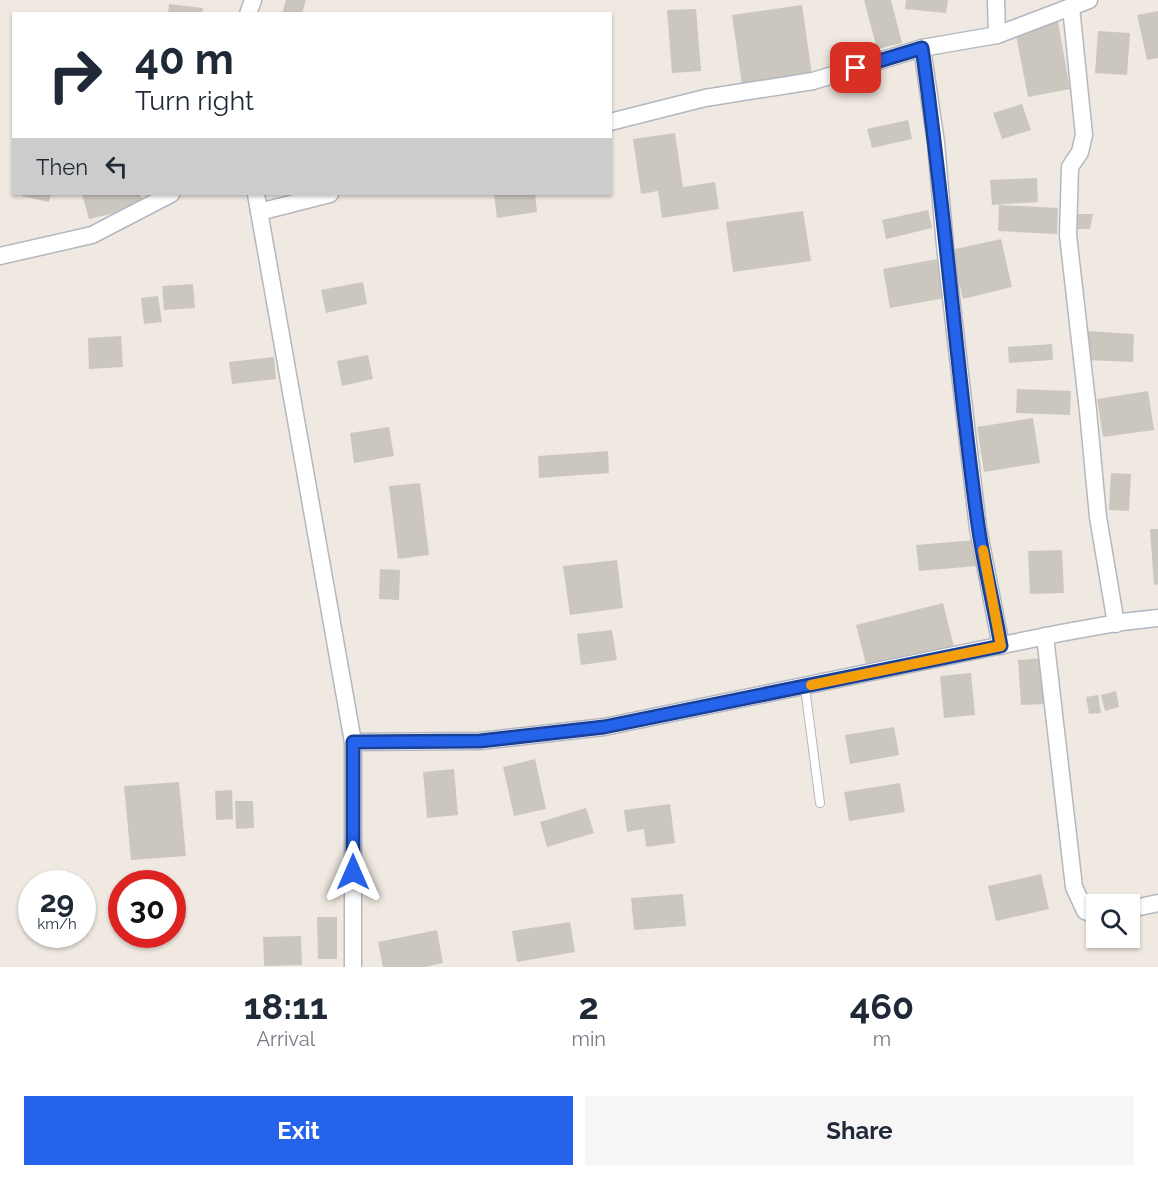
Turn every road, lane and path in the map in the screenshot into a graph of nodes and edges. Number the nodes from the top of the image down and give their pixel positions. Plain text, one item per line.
1 (996, 0) edge
2 (1089, 0) edge
3 (1071, 7) junction
4 (997, 35) junction
5 (922, 48) junction
6 (612, 121) edge
7 (169, 195) edge
8 (256, 195) edge
9 (326, 195) edge
10 (259, 212) junction
11 (0, 256) edge
12 (1158, 618) edge
13 (1116, 624) junction
14 (1045, 636) junction
15 (1001, 646) junction
16 (805, 687) junction
17 (353, 742) junction
18 (820, 803) dead end
19 (1158, 903) edge
20 (1140, 907) edge
21 (1086, 911) edge
22 (352, 967) edge

1 - 4 street
2 - 3 street
3 - 4 street
3 - 13 street
4 - 5 street
5 - 6 street
5 - 15 street
7 - 11 street
8 - 10 street
9 - 10 street
10 - 17 street
12 - 13 street
13 - 14 street
14 - 15 street
14 - 21 street
15 - 16 street
16 - 17 street
16 - 18 lane
17 - 22 street
19 - 20 street

